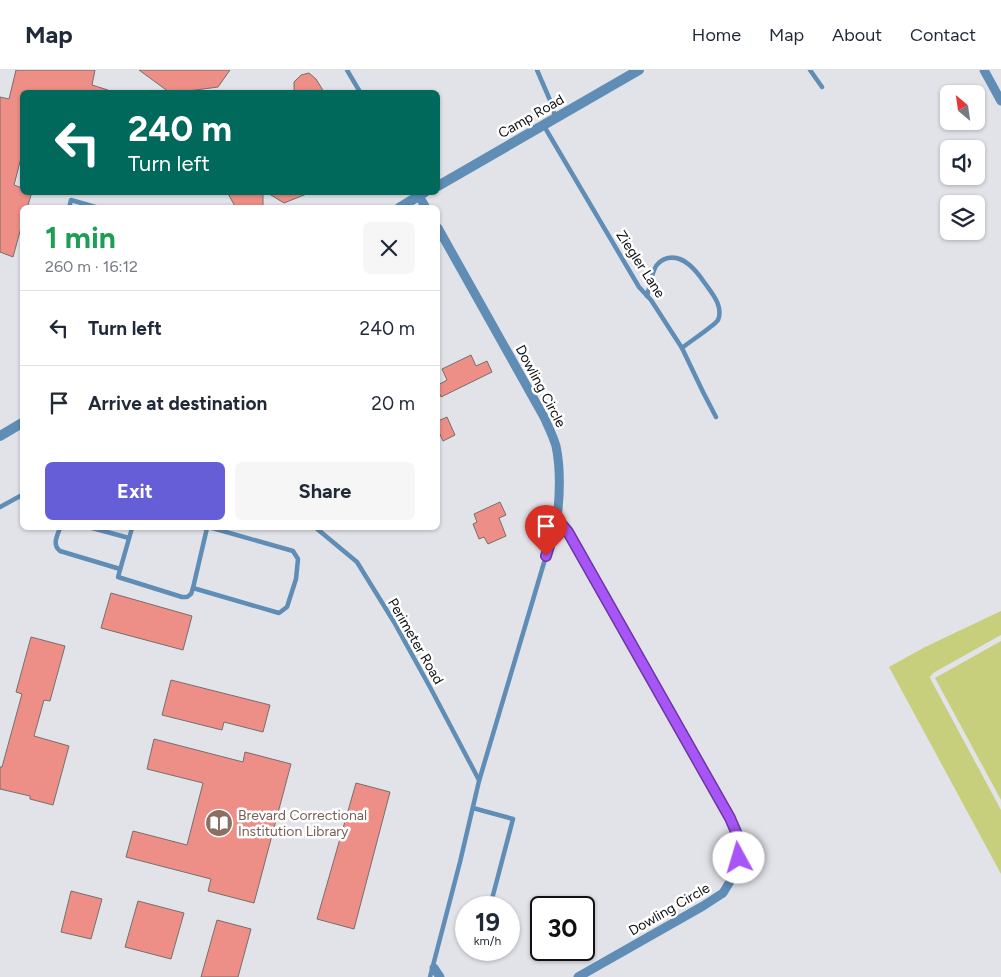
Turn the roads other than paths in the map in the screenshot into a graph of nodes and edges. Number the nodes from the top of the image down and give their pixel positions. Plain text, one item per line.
1 (347, 70) edge
2 (537, 70) edge
3 (639, 70) edge
4 (810, 70) edge
5 (984, 70) edge
6 (822, 87) dead end
7 (359, 90) edge
8 (1001, 101) edge
9 (556, 118) junction
10 (544, 124) junction
11 (440, 185) edge
12 (419, 195) edge
13 (70, 205) edge
14 (88, 205) edge
15 (404, 205) edge
16 (440, 232) edge
17 (647, 296) junction
18 (682, 348) junction
19 (716, 417) dead end
20 (20, 424) edge
21 (0, 436) edge
22 (20, 495) edge
23 (0, 507) edge
24 (557, 519) junction
25 (59, 530) edge
26 (99, 530) edge
27 (131, 530) edge
28 (207, 530) edge
29 (219, 530) edge
30 (318, 530) edge
31 (129, 538) junction
32 (120, 570) junction
33 (193, 588) junction
34 (479, 781) junction
35 (473, 808) junction
36 (493, 896) edge
37 (434, 968) junction
38 (430, 977) edge
39 (440, 977) edge
40 (578, 977) edge

1 - 7 lane
2 - 9 lane
3 - 9 street, Camp Road
4 - 6 lane
5 - 8 street
9 - 10 street, Camp Road
10 - 11 street, Camp Road
10 - 17 lane, Ziegler Lane
12 - 15 street
13 - 14 lane
16 - 24 street, Dowling Circle
17 - 18 lane, Ziegler Lane
17 - 18 lane
18 - 19 lane, Ziegler Lane
20 - 21 street
22 - 23 lane
24 - 34 lane
24 - 40 street, Dowling Circle
25 - 32 lane
26 - 31 lane
27 - 31 lane
28 - 33 lane
29 - 33 lane
30 - 34 lane, Perimeter Road
31 - 32 lane
32 - 33 lane
34 - 35 lane
35 - 36 lane
35 - 37 lane
37 - 38 lane
37 - 39 street

